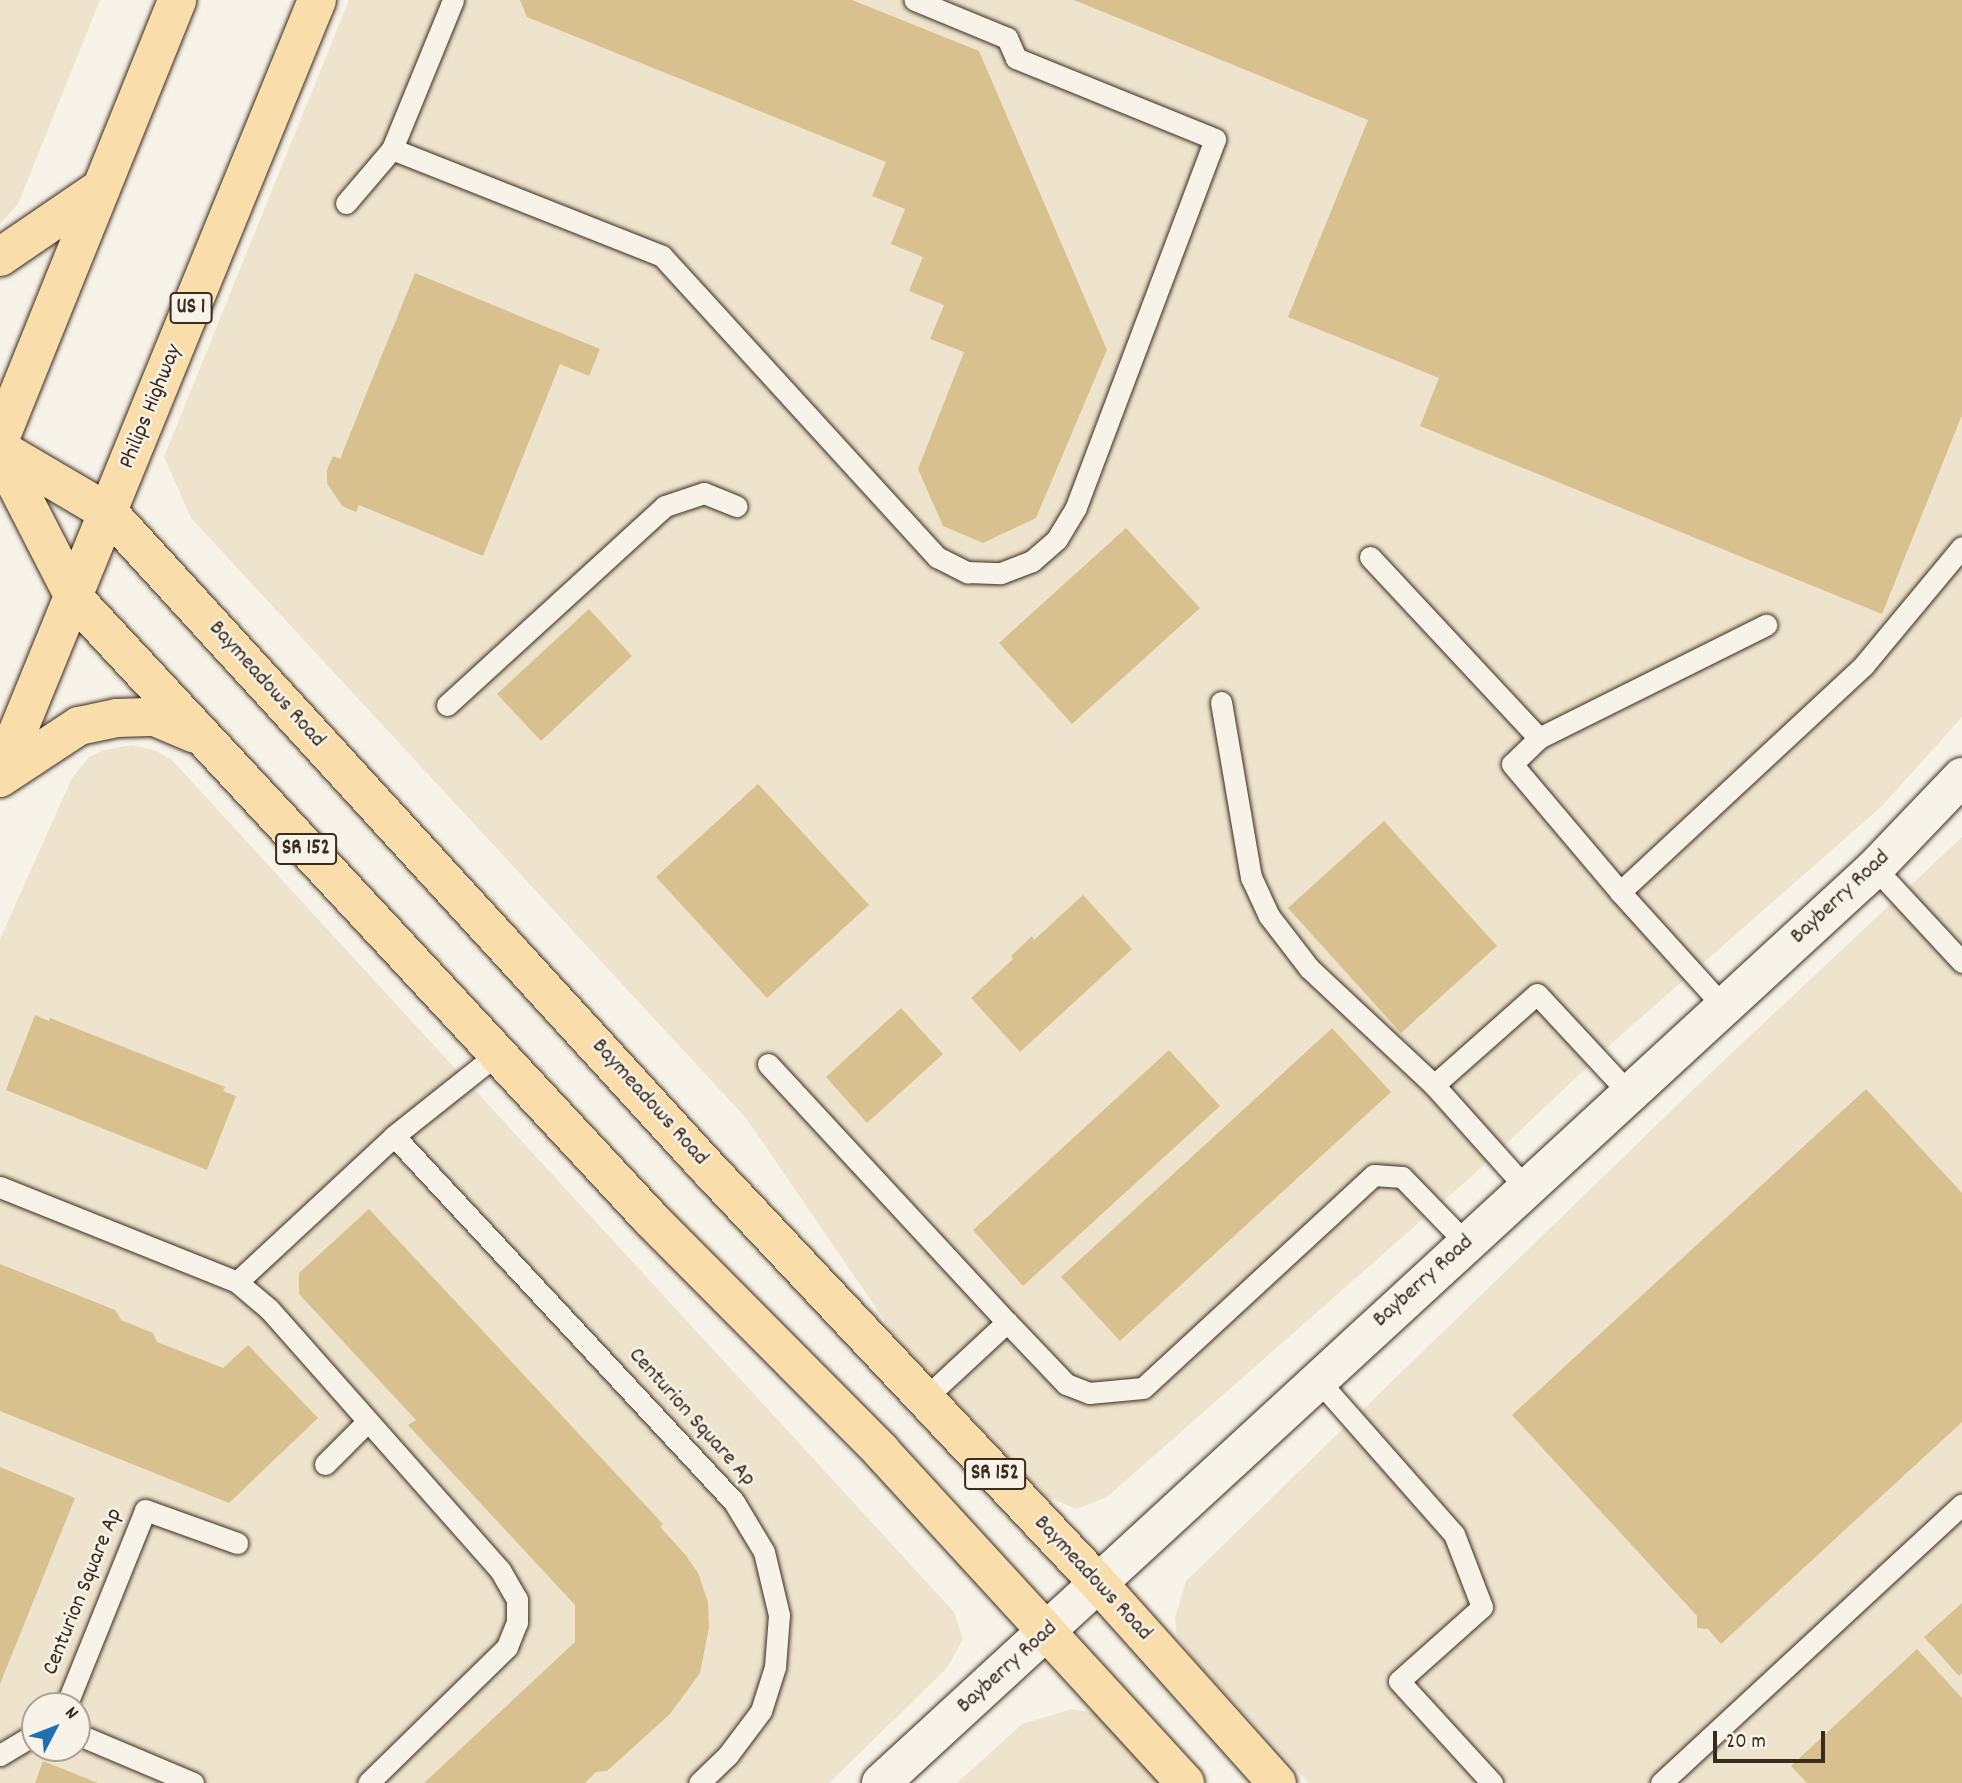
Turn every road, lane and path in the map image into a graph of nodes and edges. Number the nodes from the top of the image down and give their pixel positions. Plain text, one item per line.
1 (177, 0) edge
2 (317, 0) edge
3 (453, 0) edge
4 (915, 0) edge
5 (392, 149) junction
6 (101, 188) junction
7 (346, 203) dead end
8 (0, 257) edge
9 (0, 439) edge
10 (0, 451) edge
11 (736, 506) dead end
12 (109, 513) junction
13 (1962, 547) edge
14 (1370, 557) dead end
15 (75, 599) junction
16 (1766, 625) dead end
17 (1221, 702) dead end
18 (447, 705) dead end
19 (203, 738) junction
20 (1539, 738) junction
21 (0, 776) edge
22 (1962, 776) edge
23 (1875, 868) junction
24 (1619, 892) junction
25 (1962, 962) edge
26 (1724, 1007) junction
27 (496, 1055) junction
28 (768, 1064) dead end
29 (1434, 1085) junction
30 (1631, 1095) junction
31 (394, 1136) junction
32 (0, 1187) edge
33 (1527, 1189) junction
34 (1466, 1243) junction
35 (237, 1282) junction
36 (1007, 1322) junction
37 (1318, 1380) junction
38 (924, 1399) junction
39 (367, 1422) junction
40 (325, 1464) dead end
41 (1962, 1504) edge
42 (237, 1543) dead end
43 (1098, 1584) junction
44 (1047, 1633) junction
45 (71, 1692) edge
46 (91, 1740) edge
47 (21, 1742) edge
48 (0, 1755) edge
49 (193, 1783) edge
50 (368, 1783) edge
51 (699, 1783) edge
52 (881, 1783) edge
53 (1185, 1783) edge
54 (1278, 1783) edge
55 (1492, 1783) edge
56 (1661, 1783) edge

1 - 6 main road
2 - 12 main road, Philips Highway / US 1
3 - 5 lane
4 - 5 lane
5 - 7 lane
6 - 8 main road
6 - 9 main road
10 - 12 main road, Baymeadows Road / SR 152
10 - 15 main road, Baymeadows Road / SR 152
11 - 18 lane
12 - 15 main road, Philips Highway / US 1
12 - 38 main road, Baymeadows Road / SR 152
13 - 24 lane
14 - 20 lane
15 - 19 main road, Baymeadows Road / SR 152
15 - 21 main road, Philips Highway / US 1
16 - 20 lane
17 - 29 lane
19 - 21 main road
19 - 27 main road, Baymeadows Road / SR 152
20 - 24 lane
22 - 23 street, Bayberry Road
23 - 25 lane
23 - 26 street, Bayberry Road
24 - 26 lane
26 - 30 street, Bayberry Road
27 - 31 lane
27 - 44 main road, Baymeadows Road / SR 152
28 - 36 lane
29 - 30 lane
29 - 33 lane
30 - 33 street, Bayberry Road
31 - 35 lane
31 - 51 lane, Centurion Square Ap
32 - 35 lane
33 - 34 street, Bayberry Road
34 - 36 lane
34 - 37 street, Bayberry Road
35 - 39 lane
36 - 38 lane
37 - 43 street, Bayberry Road
37 - 55 lane
38 - 43 main road, Baymeadows Road / SR 152
39 - 40 lane
39 - 50 lane
41 - 56 lane
42 - 45 lane, Centurion Square Ap
43 - 44 street, Bayberry Road
43 - 54 main road, Baymeadows Road / SR 152
44 - 52 street, Bayberry Road
44 - 53 main road, Baymeadows Road / SR 152
46 - 49 lane
47 - 48 lane

